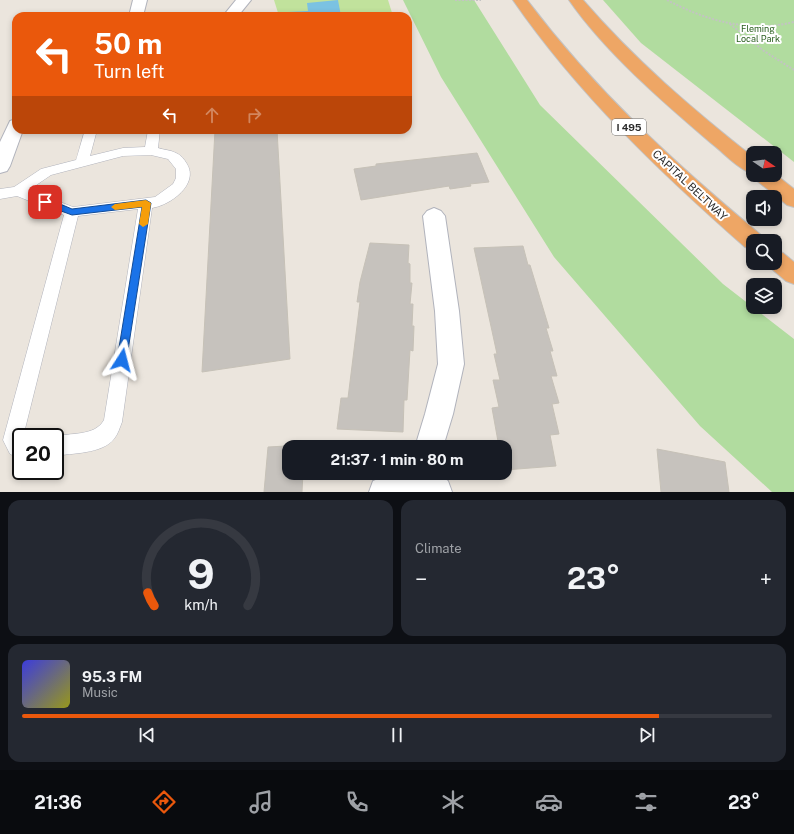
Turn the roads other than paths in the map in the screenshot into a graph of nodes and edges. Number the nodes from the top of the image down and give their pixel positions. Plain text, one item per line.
1 (140, 0) edge
2 (244, 0) edge
3 (520, 0) edge
4 (576, 0) edge
5 (137, 12) edge
6 (234, 12) edge
7 (12, 134) edge
8 (90, 134) edge
9 (153, 134) edge
10 (151, 151) junction
11 (746, 161) edge
12 (82, 162) junction
13 (0, 166) edge
14 (772, 182) edge
15 (18, 191) junction
16 (0, 194) edge
17 (794, 200) edge
18 (146, 203) junction
19 (72, 212) junction
20 (434, 216) dead end
21 (746, 235) edge
22 (782, 265) edge
23 (794, 275) edge
24 (16, 428) edge
25 (431, 440) edge
26 (64, 445) edge
27 (426, 480) edge
28 (384, 492) edge

1 - 5 street
2 - 6 street
3 - 21 highway, CAPITAL BELTWAY / I 495
4 - 11 highway
7 - 13 street
8 - 12 lane
9 - 10 lane
10 - 12 lane
10 - 18 lane
12 - 15 lane
14 - 17 highway
15 - 16 lane
15 - 19 lane
18 - 19 lane
18 - 26 lane
19 - 24 lane
20 - 25 street
22 - 23 highway
27 - 28 street

